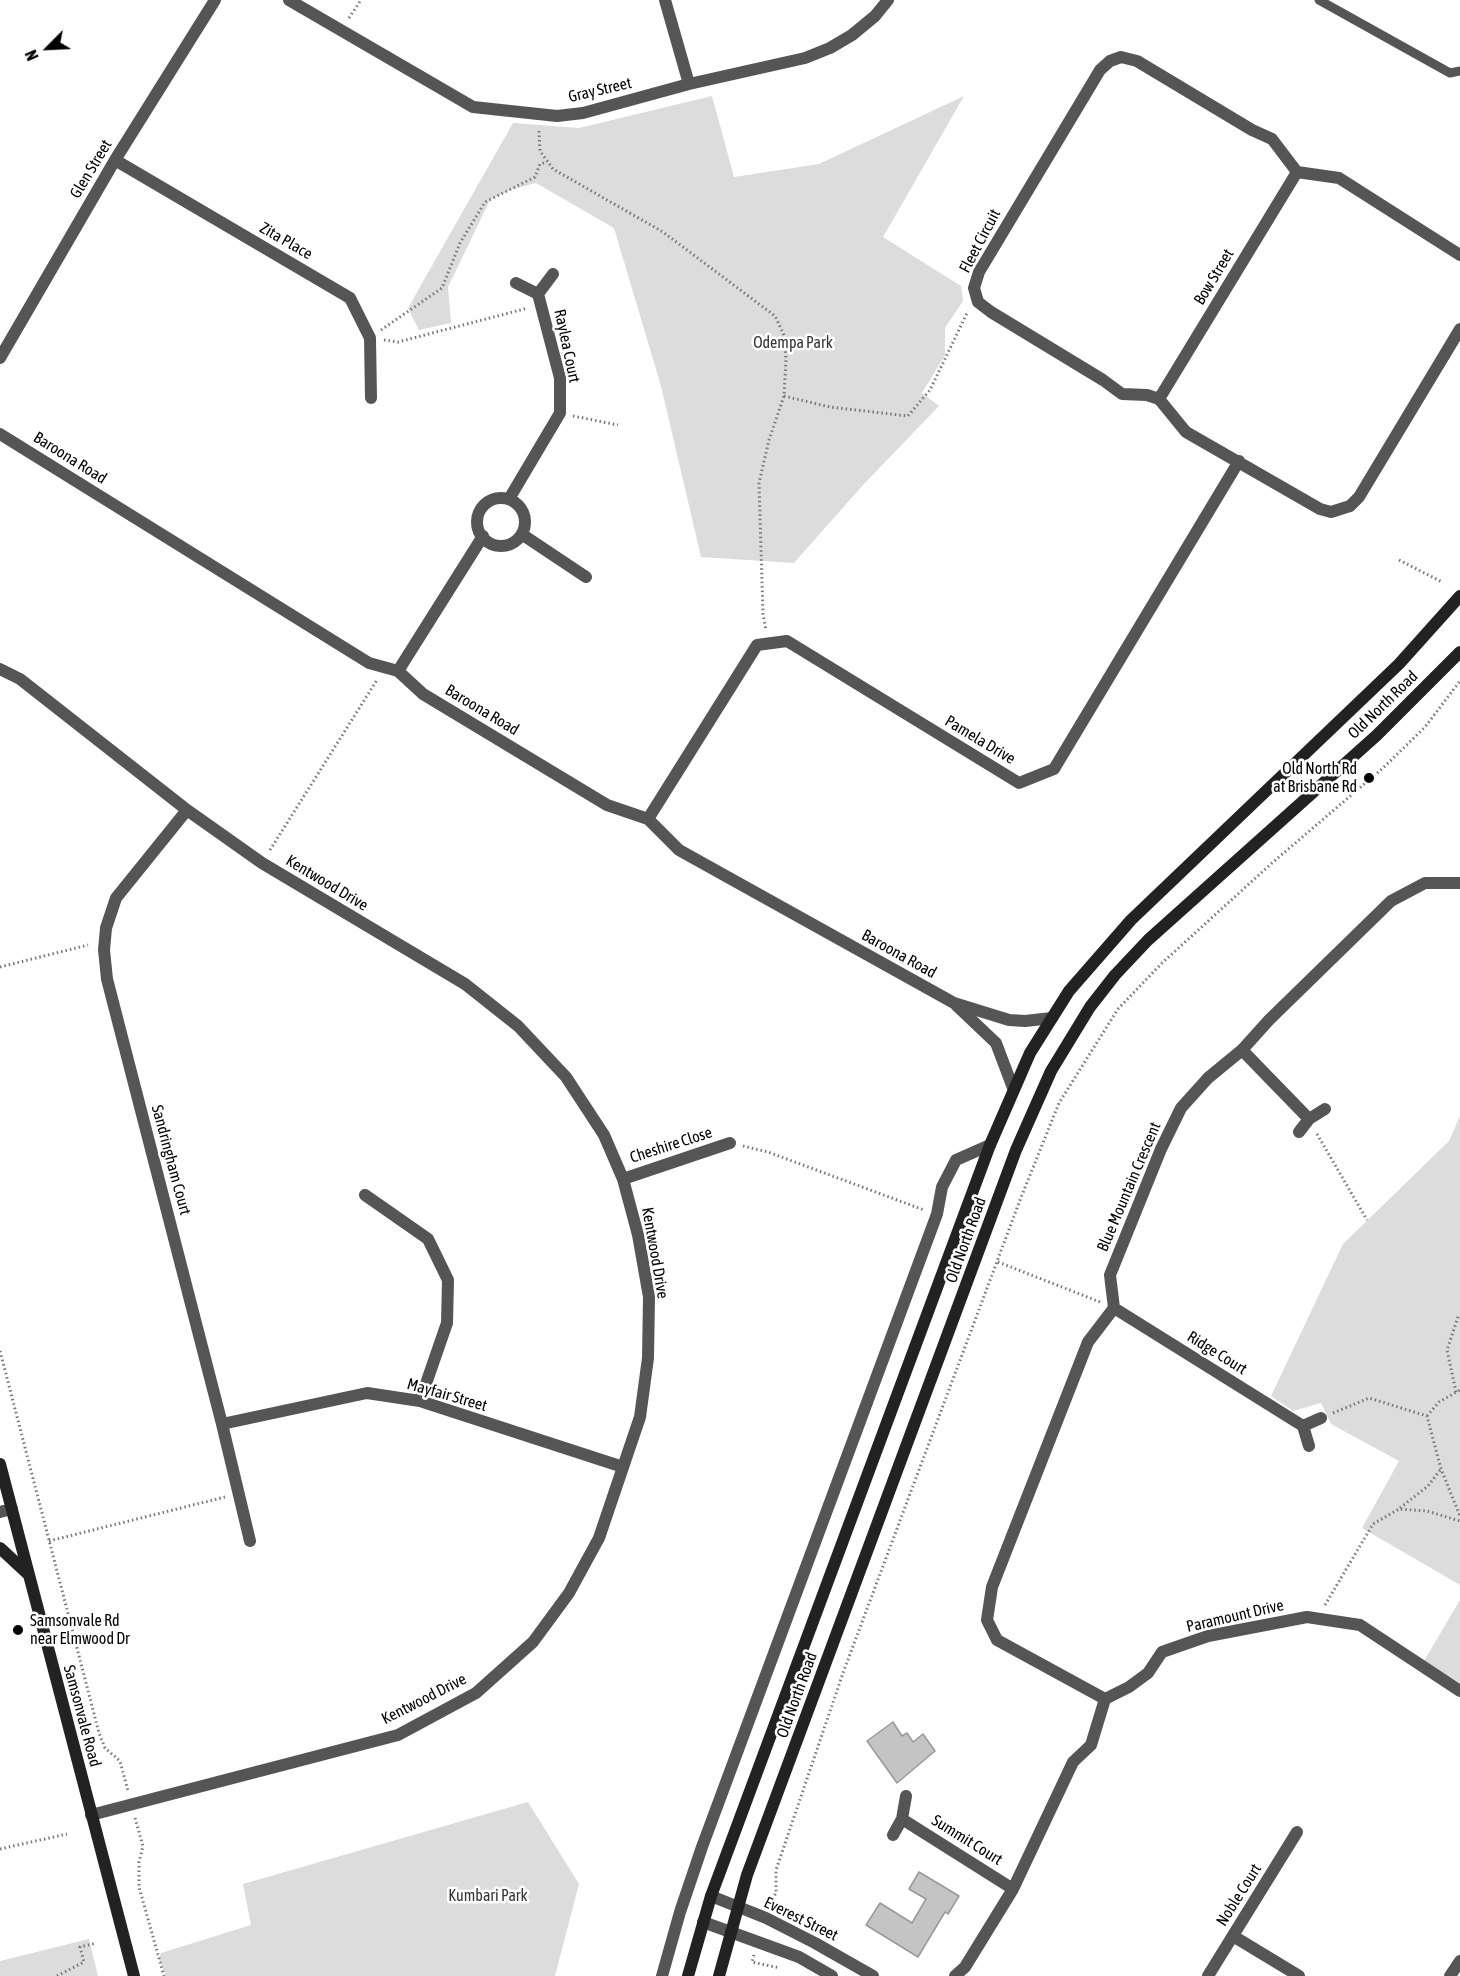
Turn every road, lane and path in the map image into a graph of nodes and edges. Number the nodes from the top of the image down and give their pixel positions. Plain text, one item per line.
1 (215, 0) edge
2 (289, 0) edge
3 (362, 0) edge
4 (665, 0) edge
5 (888, 0) edge
6 (1319, 0) edge
7 (341, 29) junction
8 (1460, 71) edge
9 (689, 84) junction
10 (538, 131) dead end
11 (115, 160) junction
12 (548, 162) junction
13 (1297, 172) junction
14 (1460, 255) edge
15 (553, 274) dead end
16 (516, 283) dead end
17 (540, 299) junction
18 (978, 302) junction
19 (1460, 329) edge
20 (370, 338) junction
21 (0, 358) edge
22 (784, 396) junction
23 (371, 398) dead end
24 (1159, 399) junction
25 (560, 413) junction
26 (618, 426) dead end
27 (0, 434) edge
28 (1239, 461) junction
29 (509, 499) junction
30 (523, 535) junction
31 (483, 536) junction
32 (1399, 560) dead end
33 (586, 577) dead end
34 (1442, 582) dead end
35 (1460, 597) edge
36 (769, 643) junction
37 (1459, 655) edge
38 (384, 668) junction
39 (0, 669) edge
40 (398, 671) junction
41 (1460, 681) edge
42 (187, 810) junction
43 (648, 819) junction
44 (262, 863) junction
45 (1460, 883) edge
46 (88, 951) dead end
47 (0, 967) edge
48 (954, 1003) junction
49 (1052, 1018) junction
50 (1242, 1050) junction
51 (1013, 1088) junction
52 (1325, 1109) dead end
53 (1309, 1119) junction
54 (1299, 1132) dead end
55 (730, 1143) joint
56 (990, 1145) junction
57 (623, 1179) junction
58 (365, 1195) dead end
59 (937, 1214) junction
60 (1367, 1220) dead end
61 (998, 1262) junction
62 (1114, 1308) junction
63 (1459, 1314) edge
64 (0, 1351) edge
65 (1460, 1390) edge
66 (1456, 1392) junction
67 (420, 1401) junction
68 (1427, 1416) junction
69 (1322, 1418) joint
70 (222, 1424) junction
71 (1303, 1426) junction
72 (1309, 1446) dead end
73 (0, 1464) edge
74 (623, 1467) junction
75 (1441, 1469) junction
76 (239, 1493) junction
77 (1399, 1509) junction
78 (6, 1510) edge
79 (1460, 1516) edge
80 (1460, 1521) edge
81 (49, 1541) junction
82 (250, 1541) dead end
83 (0, 1548) edge
84 (28, 1575) junction
85 (1317, 1618) junction
86 (1460, 1691) edge
87 (1105, 1699) junction
88 (906, 1796) dead end
89 (131, 1804) junction
90 (91, 1815) junction
91 (902, 1819) junction
92 (1298, 1832) dead end
93 (67, 1834) dead end
94 (893, 1835) dead end
95 (0, 1849) edge
96 (1013, 1889) junction
97 (776, 1893) dead end
98 (711, 1896) junction
99 (738, 1908) junction
100 (703, 1922) junction
101 (731, 1931) junction
102 (1233, 1936) junction
103 (96, 1943) dead end
104 (1460, 1961) edge
105 (753, 1962) dead end
106 (785, 1968) dead end
107 (964, 1971) edge
108 (57, 1976) edge
109 (134, 1976) edge
110 (164, 1976) edge
111 (662, 1976) edge
112 (688, 1976) edge
113 (719, 1976) edge
114 (832, 1976) edge
115 (873, 1976) edge
116 (955, 1976) edge
117 (1208, 1976) edge
118 (1299, 1976) edge
119 (1450, 1976) edge

1 - 11 street, Glen Street
2 - 7 street, Gray Street
3 - 7 path
4 - 9 street
5 - 9 street, Gray Street
6 - 8 lane
7 - 9 street, Gray Street
10 - 12 path
11 - 20 street, Zita Place
11 - 21 street, Glen Street
12 - 20 path
12 - 22 path
13 - 14 street
13 - 18 street, Fleet Circuit
13 - 24 street, Bow Street
15 - 17 street, Raylea Court
16 - 17 street, Raylea Court
17 - 20 path
17 - 25 street, Raylea Court
18 - 22 path
18 - 24 street
19 - 28 street
20 - 23 street, Zita Place
22 - 36 path
24 - 28 street
25 - 26 path
25 - 29 street
27 - 38 street, Baroona Road
28 - 36 street, Pamela Drive
29 - 30 street
29 - 31 street
30 - 31 street
30 - 33 street
31 - 40 street
32 - 34 path
35 - 49 main road, Old North Road
36 - 43 street
37 - 99 main road, Old North Road
38 - 40 street, Baroona Road
38 - 44 path
39 - 42 street, Kentwood Drive
40 - 43 street, Baroona Road
41 - 61 path
42 - 44 street, Kentwood Drive
42 - 70 street, Sandringham Court
43 - 48 street, Baroona Road
44 - 57 street, Kentwood Drive
45 - 50 street, Blue Mountain Crescent
46 - 47 path
48 - 49 street, Baroona Road
48 - 51 street, Baroona Road
49 - 51 main road, Old North Road
50 - 53 street
50 - 62 street, Blue Mountain Crescent
51 - 56 main road, Old North Road
52 - 53 street
53 - 54 street
53 - 60 path
55 - 57 street, Cheshire Close
55 - 59 path
56 - 59 street
56 - 98 main road, Old North Road
57 - 74 street, Kentwood Drive
58 - 67 street
59 - 111 street
61 - 62 path
61 - 97 path
62 - 71 street, Ridge Court
62 - 87 street
63 - 66 path
64 - 81 path
65 - 66 path
66 - 68 path
67 - 70 street, Mayfair Street
67 - 74 street, Mayfair Street
68 - 69 path
68 - 75 path
69 - 71 street
70 - 76 street, Sandringham Court
71 - 72 street
73 - 78 main road, Samsonvale Road
74 - 89 street, Kentwood Drive
75 - 77 path
75 - 79 path
76 - 81 path
76 - 82 street, Sandringham Court
77 - 80 path
77 - 85 path
78 - 84 main road, Samsonvale Road
81 - 89 path
83 - 84 main road
84 - 90 main road, Samsonvale Road
85 - 86 street, Paramount Drive
85 - 87 street, Paramount Drive
87 - 96 street
88 - 91 street
89 - 90 street, Kentwood Drive
89 - 110 path
90 - 109 main road, Samsonvale Road
91 - 94 street
91 - 96 street, Summit Court
92 - 102 street, Noble Court
93 - 95 path
96 - 107 street
98 - 99 street, Everest Street
98 - 100 main road, Old North Road
99 - 101 main road, Old North Road
99 - 115 street, Everest Street
100 - 101 street
100 - 112 main road, Old North Road
101 - 113 main road, Old North Road
101 - 114 street
102 - 117 street, Noble Court
102 - 118 street
103 - 108 path
104 - 119 street
105 - 106 path
107 - 116 street

